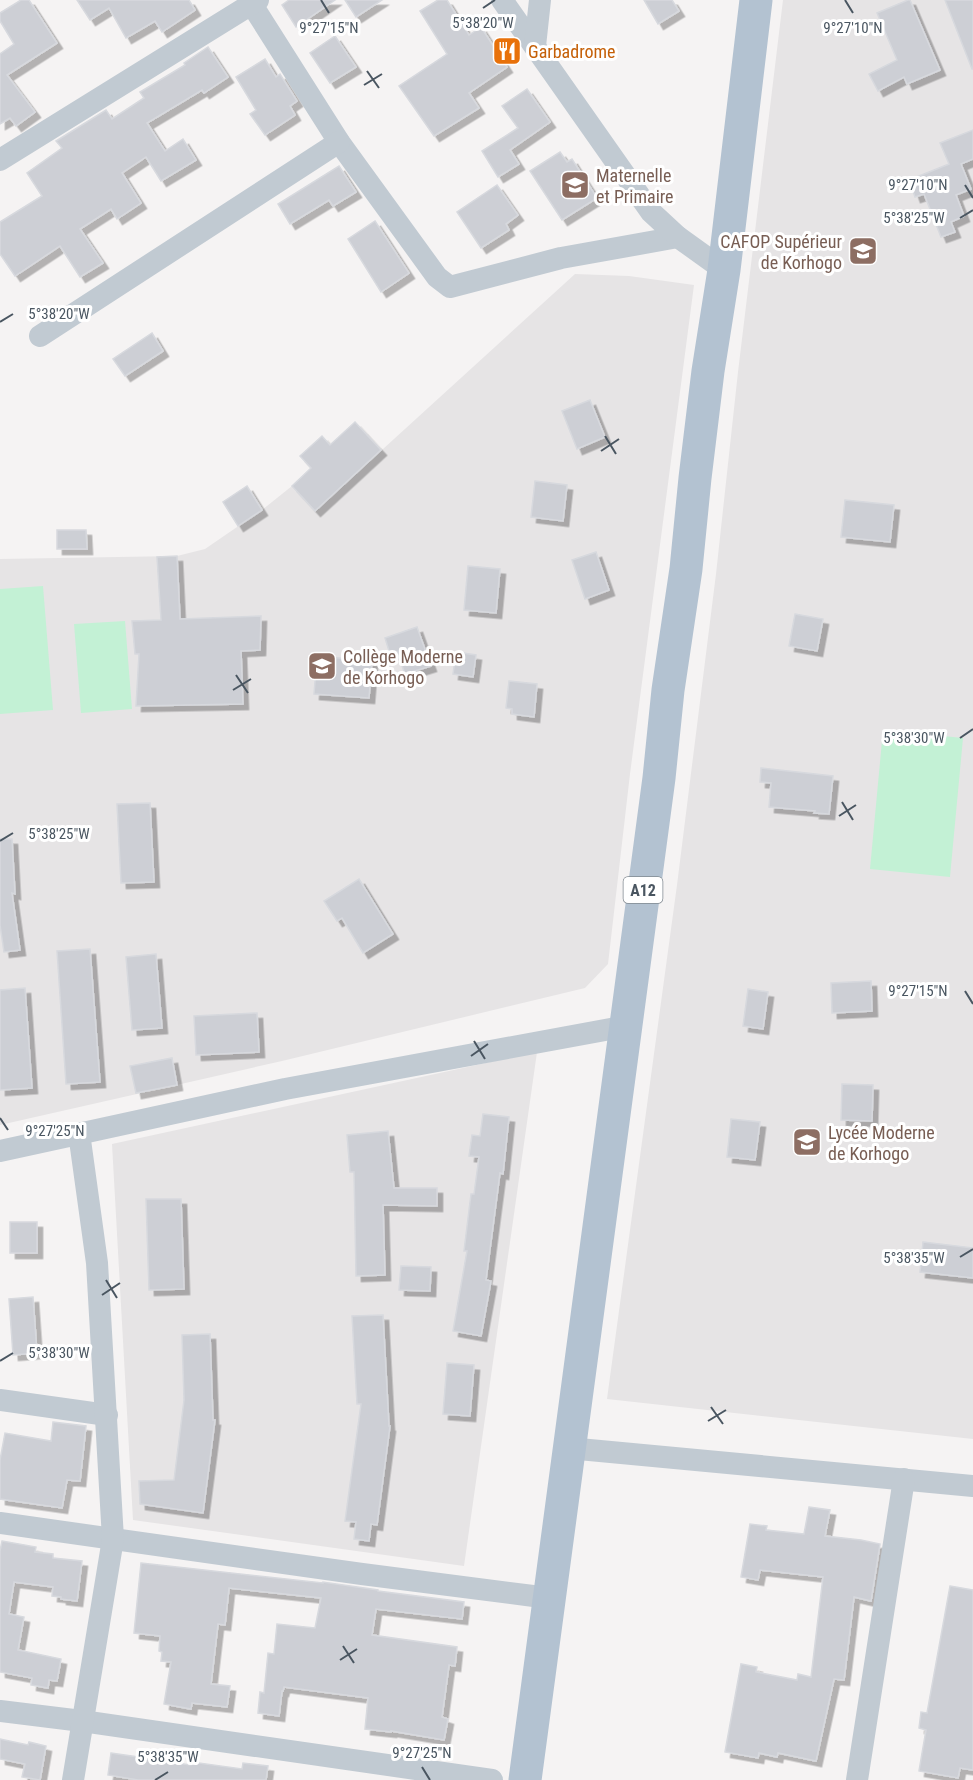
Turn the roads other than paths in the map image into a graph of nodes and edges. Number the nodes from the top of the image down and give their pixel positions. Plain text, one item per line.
1 (502, 0) edge
2 (540, 0) edge
3 (756, 0) edge
4 (253, 1) edge
5 (535, 45) junction
6 (339, 142) junction
7 (0, 160) edge
8 (678, 237) junction
9 (724, 270) junction
10 (40, 336) dead end
11 (627, 1026) junction
12 (79, 1133) junction
13 (0, 1150) edge
14 (0, 1400) edge
15 (107, 1415) junction
16 (568, 1448) junction
17 (904, 1479) junction
18 (973, 1486) edge
19 (0, 1523) edge
20 (113, 1539) junction
21 (549, 1598) junction
22 (0, 1711) edge
23 (82, 1721) junction
24 (73, 1780) edge
25 (492, 1780) edge
26 (525, 1780) edge
27 (857, 1780) edge

1 - 5 street
2 - 5 street
3 - 9 main road, A12
4 - 6 street
4 - 7 street
5 - 8 street
6 - 8 street
6 - 10 street
8 - 9 street
9 - 11 main road, A12
11 - 12 street
11 - 16 main road, A12
12 - 13 street
12 - 15 street
14 - 15 street
15 - 20 street
16 - 17 street
16 - 21 main road, A12
17 - 18 street
17 - 27 street
19 - 20 street
20 - 21 street
20 - 23 street
21 - 26 main road, A12
22 - 23 street
23 - 24 street
23 - 25 street

